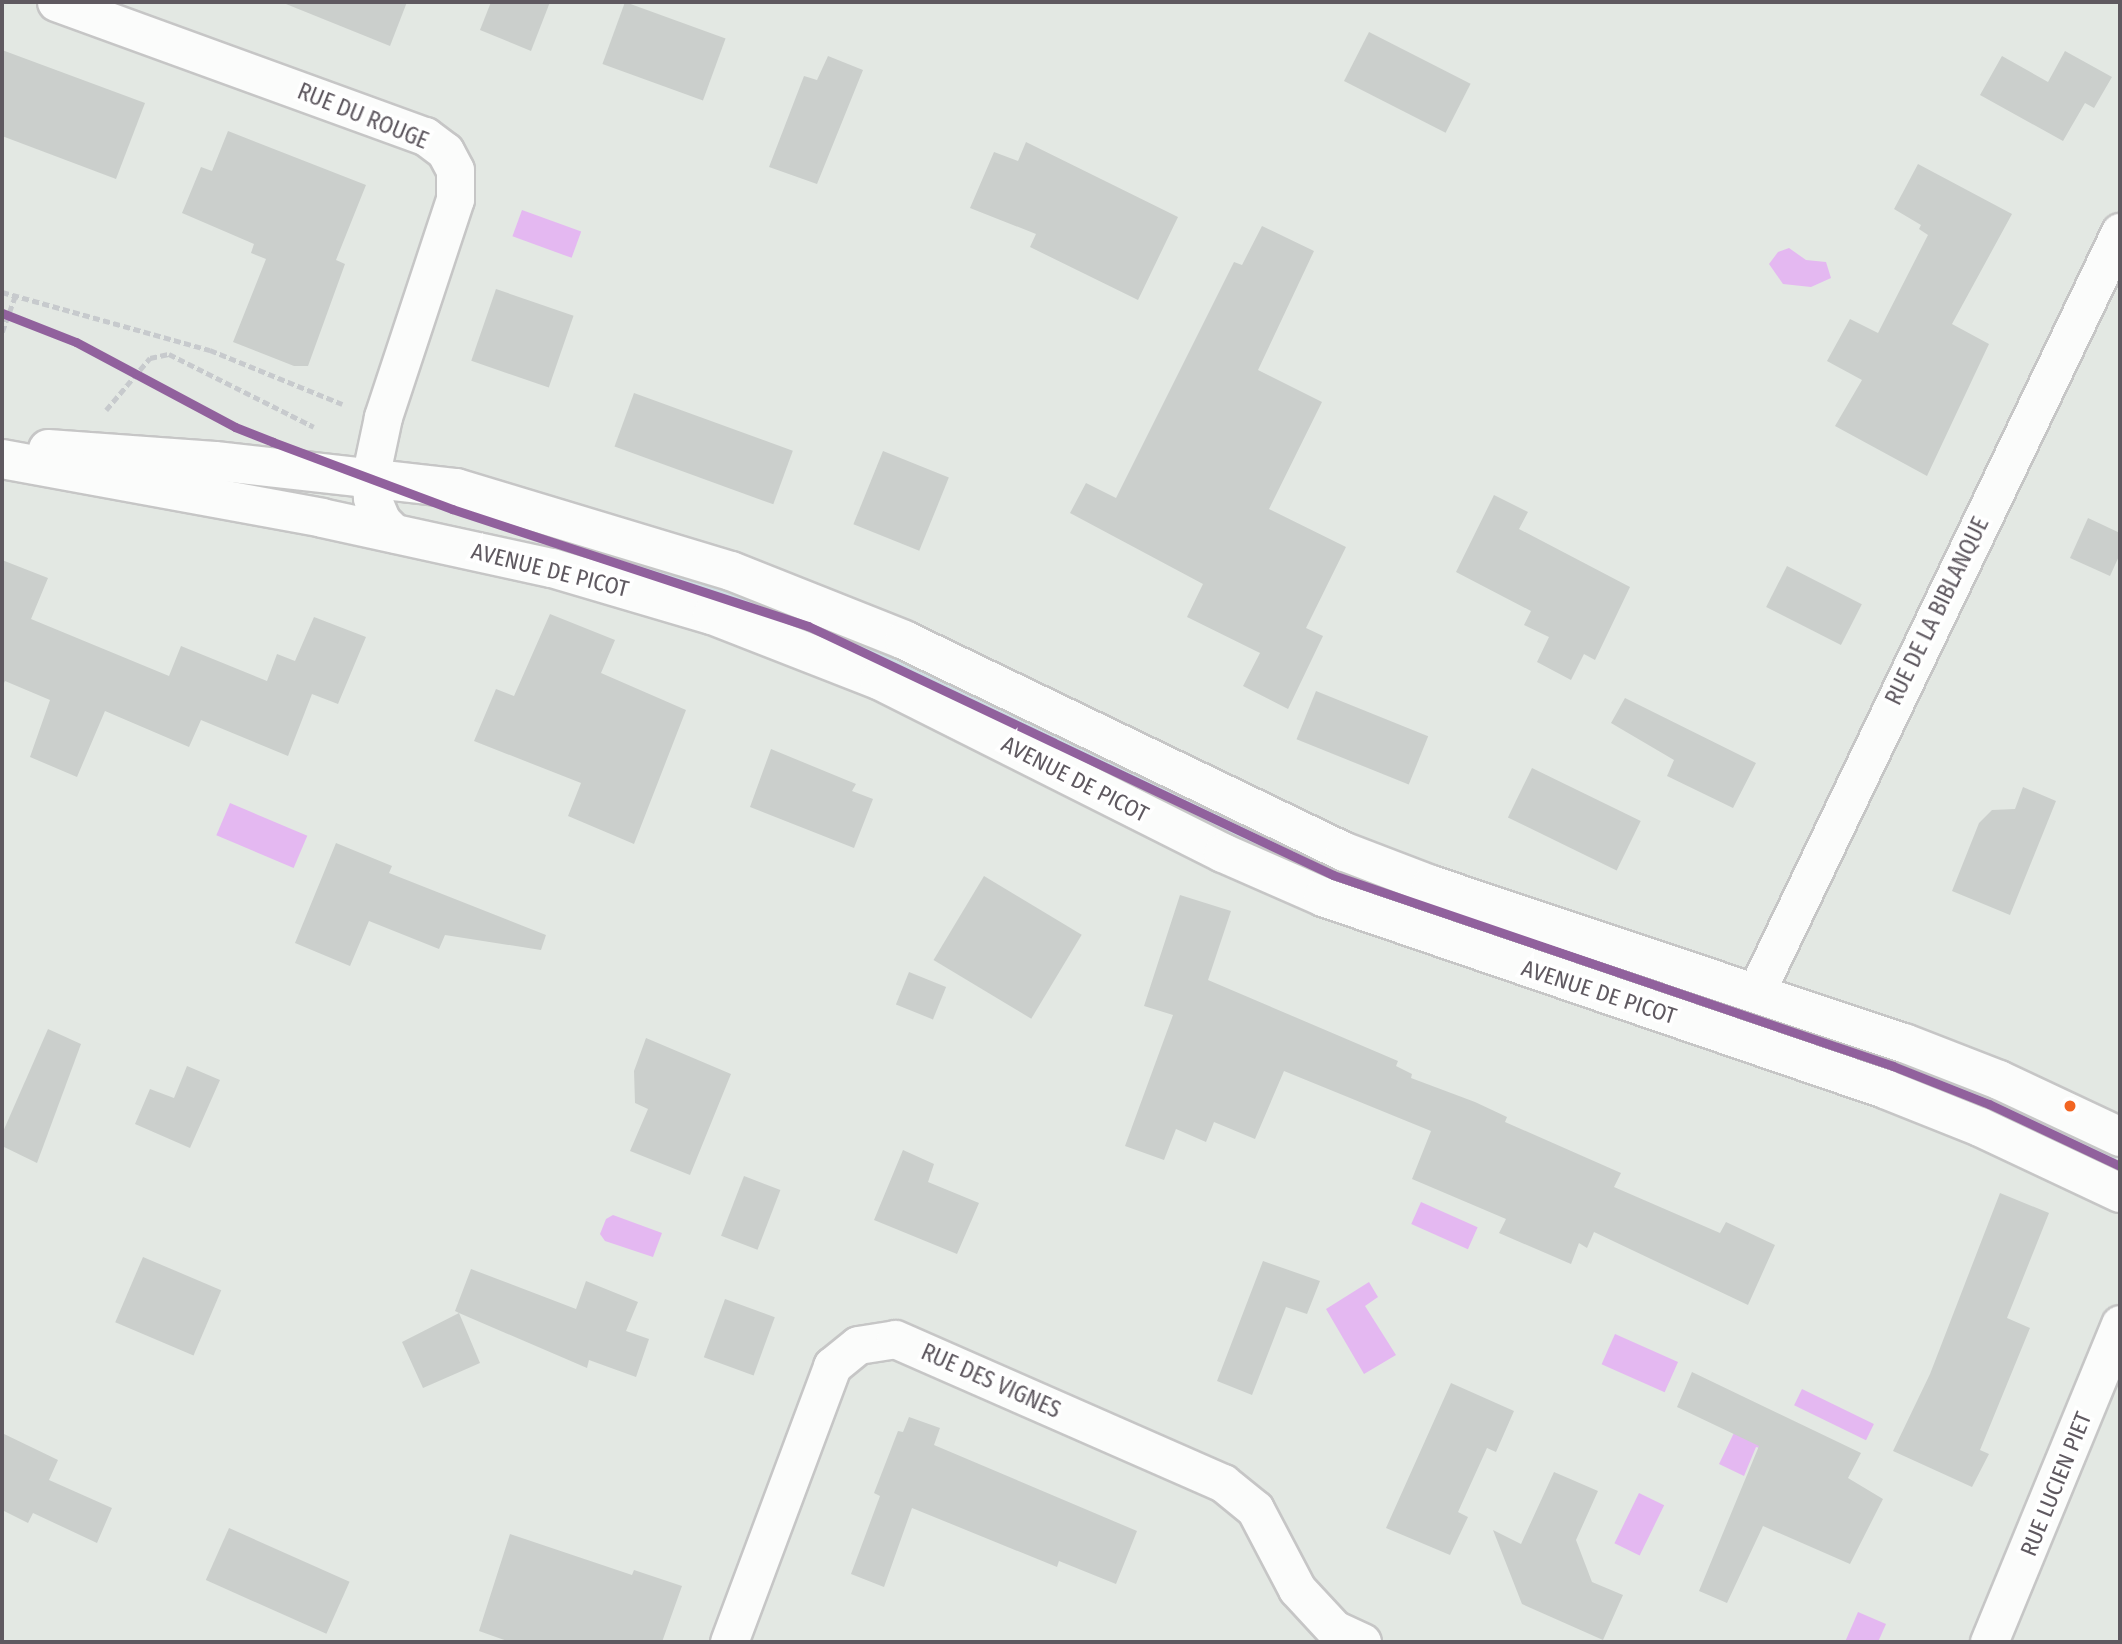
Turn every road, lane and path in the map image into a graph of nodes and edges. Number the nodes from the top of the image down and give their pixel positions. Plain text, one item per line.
1 (56, 2) edge
2 (2118, 244) edge
3 (2, 292) edge
4 (15, 296) junction
5 (2, 332) edge
6 (383, 417) junction
7 (98, 419) dead end
8 (319, 429) dead end
9 (2, 449) edge
10 (2, 459) edge
11 (370, 478) junction
12 (395, 534) junction
13 (1756, 992) junction
14 (2120, 1137) edge
15 (2120, 1193) edge
16 (2120, 1324) edge
17 (729, 1642) edge
18 (1362, 1642) edge
19 (1989, 1642) edge

1 - 6 street, RUE DU ROUGE
2 - 13 street, RUE DE LA BIBLANQUE
3 - 4 path
4 - 5 path
4 - 6 path
6 - 11 street, RUE DU ROUGE
7 - 8 path
9 - 11 street, AVENUE DE PICOT
10 - 12 street, AVENUE DE PICOT
11 - 12 street, RUE DU ROUGE
11 - 13 street, AVENUE DE PICOT
12 - 15 street, AVENUE DE PICOT
13 - 14 street, AVENUE DE PICOT
16 - 19 street, RUE LUCIEN PIET
17 - 18 street, RUE DES VIGNES

